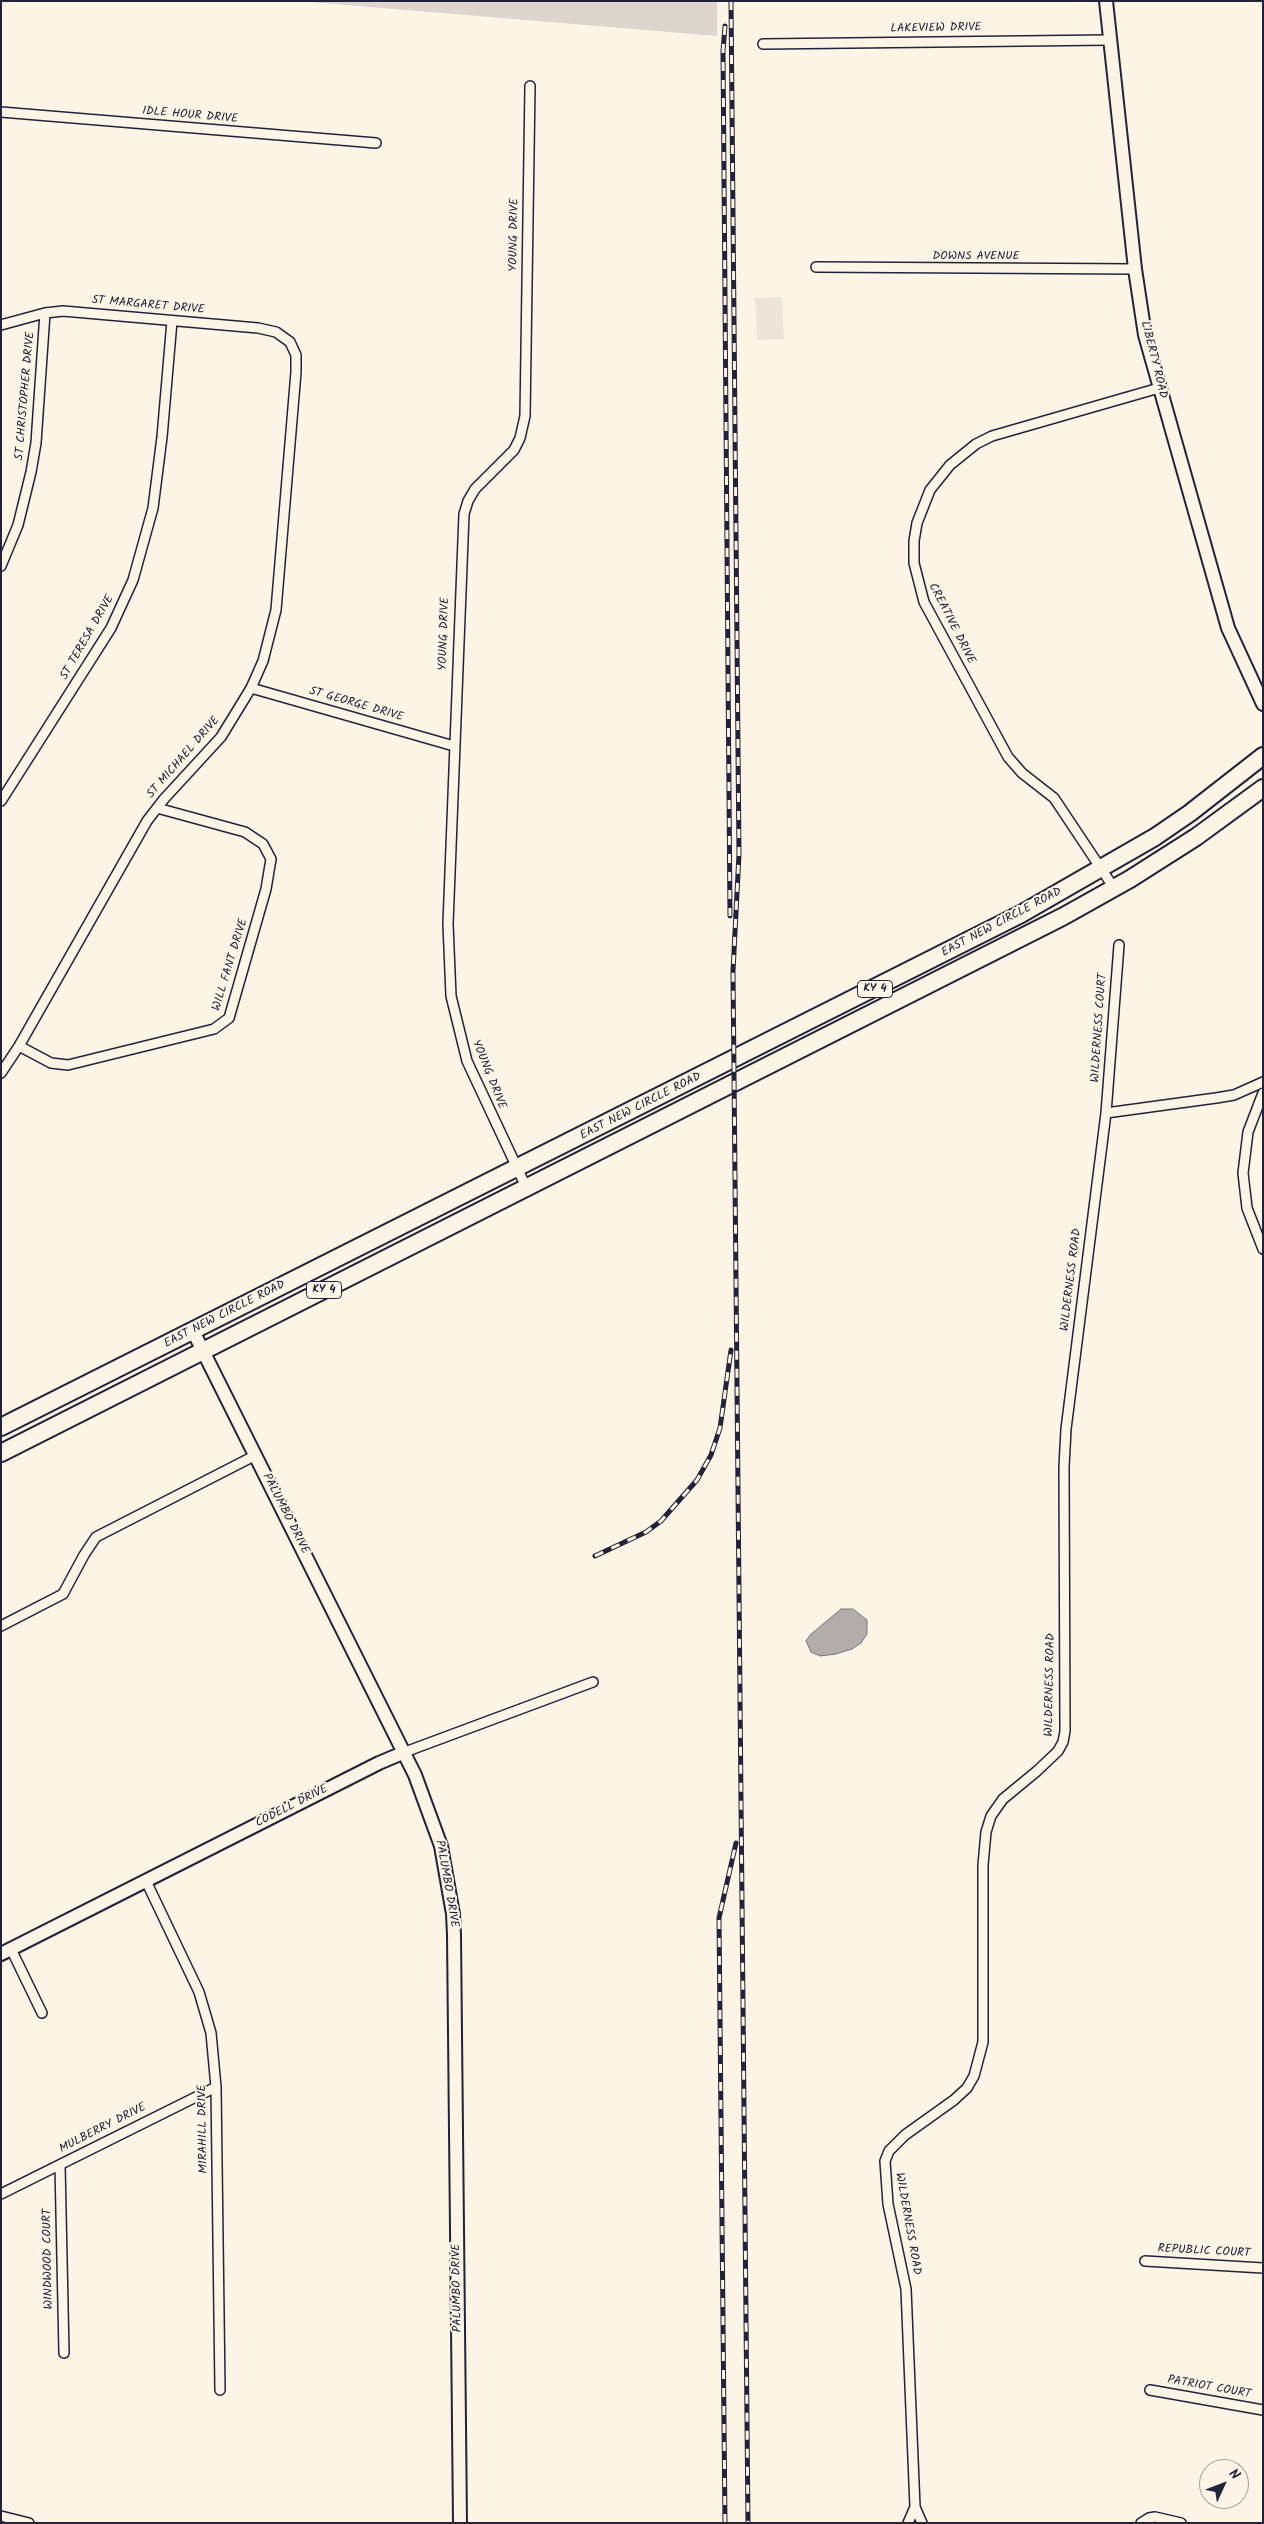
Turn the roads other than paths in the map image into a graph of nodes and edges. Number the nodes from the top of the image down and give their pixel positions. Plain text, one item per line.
1 (1106, 1) edge
2 (1109, 40) junction
3 (763, 44) dead end
4 (530, 86) dead end
5 (1, 112) edge
6 (376, 144) dead end
7 (816, 267) dead end
8 (1135, 269) junction
9 (46, 313) junction
10 (172, 320) junction
11 (1, 325) edge
12 (290, 342) joint
13 (1159, 388) junction
14 (1, 566) edge
15 (251, 688) junction
16 (1263, 704) edge
17 (454, 746) junction
18 (1263, 756) edge
19 (1263, 788) edge
20 (1, 801) edge
21 (157, 808) junction
22 (1100, 869) junction
23 (1114, 888) junction
24 (1120, 946) dead end
25 (19, 1046) junction
26 (1, 1073) edge
27 (1263, 1082) edge
28 (1263, 1093) edge
29 (1106, 1113) junction
30 (516, 1169) junction
31 (526, 1189) junction
32 (1263, 1249) edge
33 (193, 1331) junction
34 (204, 1351) junction
35 (1, 1428) edge
36 (1, 1453) edge
37 (256, 1456) junction
38 (1, 1626) edge
39 (593, 1682) dead end
40 (404, 1752) junction
41 (146, 1881) junction
42 (6, 1951) edge
43 (42, 2013) dead end
44 (216, 2087) junction
45 (60, 2165) junction
46 (1, 2194) edge
47 (1145, 2261) dead end
48 (1263, 2268) edge
49 (64, 2353) dead end
50 (220, 2390) dead end
51 (1150, 2390) dead end
52 (1263, 2410) edge
53 (915, 2506) junction
54 (1, 2516) edge
55 (29, 2523) edge
56 (460, 2523) edge
57 (908, 2523) edge
58 (922, 2523) edge
59 (1141, 2523) edge
60 (1182, 2523) edge

1 - 2 street, LIBERTY ROAD
2 - 3 street, LAKEVIEW DRIVE
2 - 8 street, LIBERTY ROAD
4 - 17 street, YOUNG DRIVE
5 - 6 street, IDLE HOUR DRIVE
7 - 8 street, DOWNS AVENUE
8 - 13 street, LIBERTY ROAD
9 - 10 street, ST MARGARET DRIVE
9 - 11 street, ST MARGARET DRIVE
9 - 14 street, ST CHRISTOPHER DRIVE
10 - 12 street, ST MARGARET DRIVE
10 - 20 street, ST TERESA DRIVE
12 - 15 street, ST MICHAEL DRIVE
13 - 16 street, LIBERTY ROAD
13 - 22 street, CREATIVE DRIVE
15 - 17 street, ST GEORGE DRIVE
15 - 21 street, ST MICHAEL DRIVE
17 - 30 street, YOUNG DRIVE
18 - 22 highway, EAST NEW CIRCLE ROAD / KY 4
19 - 23 highway, EAST NEW CIRCLE ROAD / KY 4
21 - 25 street, ST MICHAEL DRIVE
21 - 25 street, WILL FANT DRIVE
22 - 23 street, CREATIVE DRIVE
22 - 30 highway, EAST NEW CIRCLE ROAD / KY 4
23 - 31 highway, EAST NEW CIRCLE ROAD / KY 4
24 - 29 street, WILDERNESS COURT
25 - 26 street, ST MICHAEL DRIVE
27 - 29 street
28 - 32 street
29 - 53 street, WILDERNESS ROAD
30 - 31 street, YOUNG DRIVE
30 - 33 highway, EAST NEW CIRCLE ROAD / KY 4
31 - 34 highway, EAST NEW CIRCLE ROAD / KY 4
33 - 34 street, PALUMBO DRIVE
33 - 35 highway, EAST NEW CIRCLE ROAD / KY 4
34 - 36 highway, EAST NEW CIRCLE ROAD / KY 4
34 - 37 street, PALUMBO DRIVE
37 - 38 street
37 - 40 street, PALUMBO DRIVE
39 - 40 street, CODELL DRIVE
40 - 41 street, CODELL DRIVE
40 - 56 street, PALUMBO DRIVE
41 - 42 street, CODELL DRIVE
41 - 44 street, MIRAHILL DRIVE
42 - 43 street
44 - 45 street, MULBERRY DRIVE
44 - 50 street, MIRAHILL DRIVE
45 - 46 street, MULBERRY DRIVE
45 - 49 street, WINDWOOD COURT
47 - 48 street, REPUBLIC COURT
51 - 52 street, PATRIOT COURT
53 - 57 street
53 - 58 street, WILDERNESS ROAD
54 - 55 street
59 - 60 street

